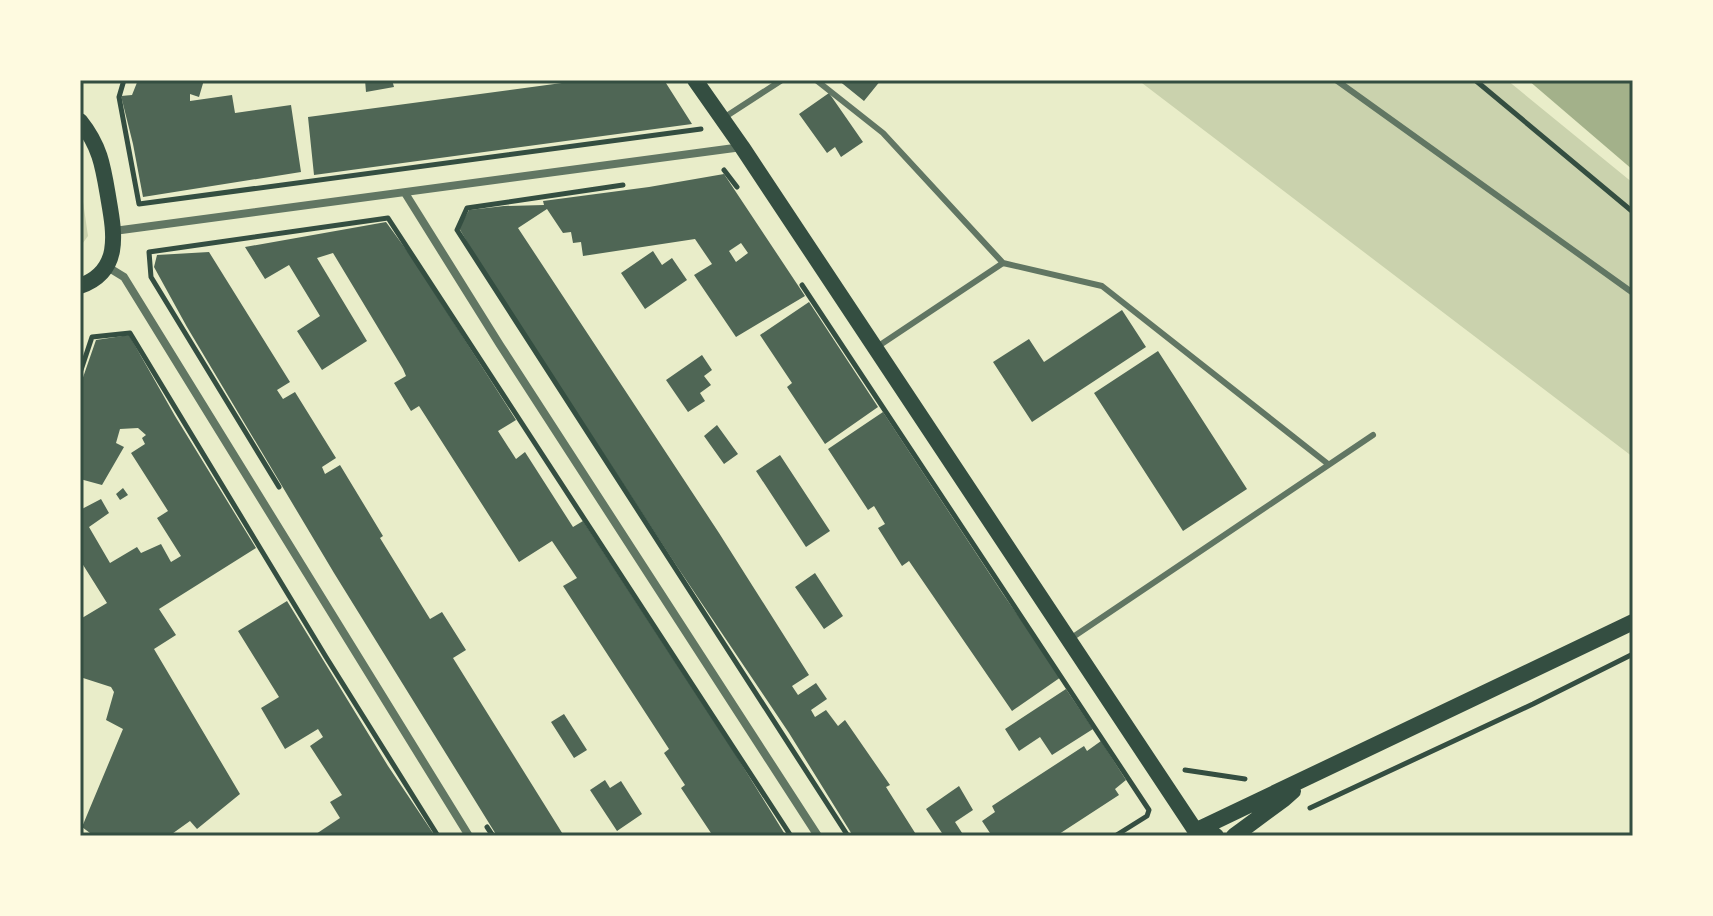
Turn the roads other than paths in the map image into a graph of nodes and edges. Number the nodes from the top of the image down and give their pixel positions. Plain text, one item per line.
1 (695, 80) edge
2 (782, 80) edge
3 (816, 80) edge
4 (1336, 80) edge
5 (722, 118) junction
6 (80, 121) edge
7 (742, 147) junction
8 (405, 193) junction
9 (114, 231) junction
10 (1003, 263) junction
11 (106, 266) junction
12 (80, 286) edge
13 (1633, 293) edge
14 (875, 349) junction
15 (1373, 435) dead end
16 (1328, 464) junction
17 (1633, 622) edge
18 (1070, 639) junction
19 (1303, 781) junction
20 (1193, 834) edge
21 (469, 836) edge
22 (818, 836) edge
23 (1216, 836) edge
24 (1234, 836) edge

1 - 5 main road
2 - 5 lane
3 - 10 lane
4 - 13 lane
5 - 7 main road
6 - 9 main road
7 - 8 street
7 - 14 main road
8 - 9 street
8 - 22 street
9 - 11 main road
10 - 14 lane
10 - 16 lane
11 - 12 main road
11 - 21 street
14 - 18 main road
15 - 16 lane
16 - 18 lane
17 - 19 main road
18 - 20 main road
19 - 20 main road
19 - 24 main road
20 - 23 main road

